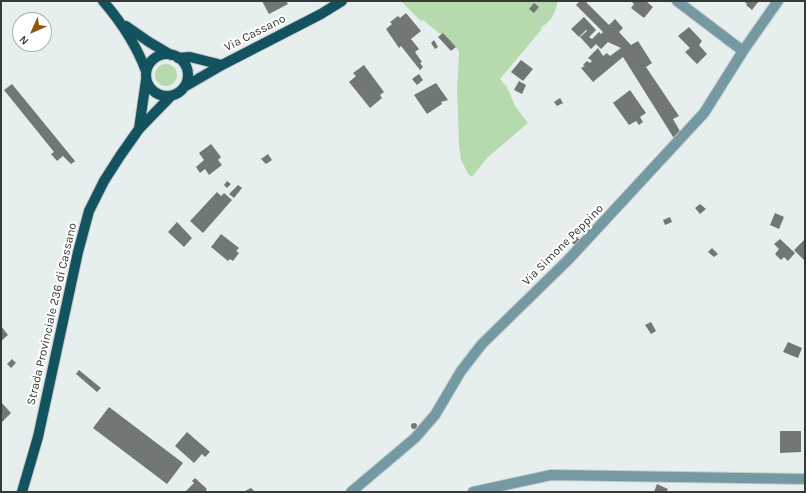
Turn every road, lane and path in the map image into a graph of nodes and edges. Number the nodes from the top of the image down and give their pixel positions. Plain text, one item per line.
1 (103, 1) edge
2 (342, 1) edge
3 (677, 1) edge
4 (778, 1) edge
5 (123, 24) junction
6 (743, 51) junction
7 (175, 56) junction
8 (222, 65) junction
9 (146, 76) junction
10 (184, 87) junction
11 (171, 96) junction
12 (140, 129) junction
13 (805, 479) edge
14 (22, 492) edge
15 (351, 492) edge
16 (473, 492) edge

1 - 5 main road
2 - 8 main road, Via Cassano
3 - 6 street
4 - 6 street, Via Simone Peppino
5 - 7 main road
5 - 9 main road
6 - 15 street, Via Simone Peppino
7 - 8 main road
7 - 9 main road
7 - 10 main road
8 - 10 main road, Via Cassano
9 - 11 main road
9 - 12 main road
10 - 11 main road
11 - 12 main road, Strada Provinciale 236 di Cassano
12 - 14 main road, Strada Provinciale 236 di Cassano
13 - 16 street

